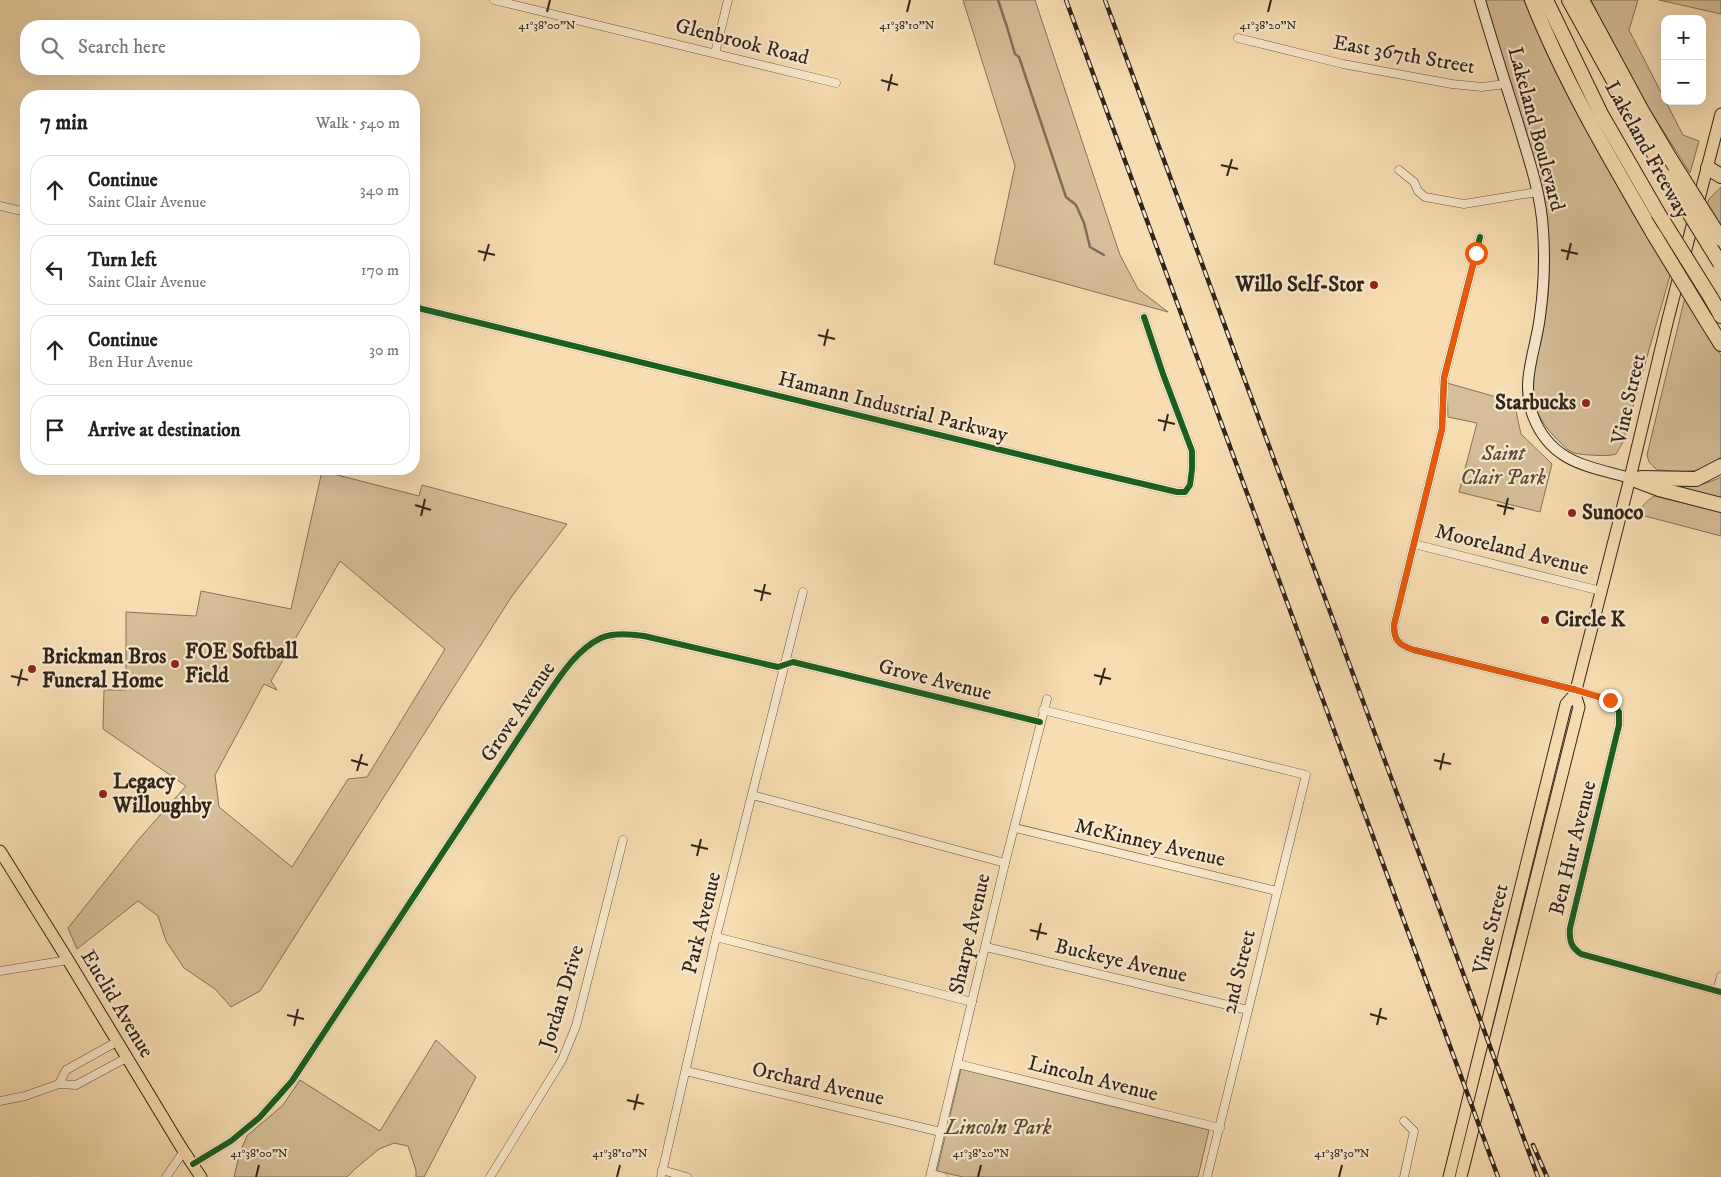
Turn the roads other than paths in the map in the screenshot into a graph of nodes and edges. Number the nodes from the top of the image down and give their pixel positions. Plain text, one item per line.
1 (494, 0) edge
2 (728, 0) edge
3 (1480, 0) edge
4 (1532, 0) edge
5 (1546, 0) edge
6 (1569, 0) edge
7 (1582, 0) edge
8 (1238, 38) dead end
9 (715, 53) junction
10 (836, 83) dead end
11 (1505, 84) junction
12 (1721, 114) edge
13 (1714, 168) edge
14 (1399, 170) dead end
15 (1721, 176) edge
16 (1537, 192) junction
17 (0, 206) edge
18 (20, 211) edge
19 (1480, 237) dead end
20 (1721, 239) edge
21 (1720, 264) edge
22 (420, 308) edge
23 (1721, 316) edge
24 (1144, 317) dead end
25 (1721, 344) edge
26 (1721, 466) edge
27 (1630, 478) junction
28 (1721, 505) edge
29 (1414, 544) junction
30 (1601, 591) junction
31 (804, 592) dead end
32 (785, 664) junction
33 (1576, 692) junction
34 (1047, 699) dead end
35 (1044, 710) junction
36 (1040, 722) junction
37 (752, 795) junction
38 (1015, 828) junction
39 (623, 840) dead end
40 (1, 853) edge
41 (1005, 863) junction
42 (1277, 891) junction
43 (716, 937) junction
44 (986, 947) junction
45 (68, 960) junction
46 (0, 971) edge
47 (1721, 976) edge
48 (1719, 991) edge
49 (972, 1002) junction
50 (1248, 1010) junction
51 (118, 1041) junction
52 (128, 1057) junction
53 (958, 1064) junction
54 (686, 1071) junction
55 (59, 1084) junction
56 (0, 1101) edge
57 (1404, 1121) dead end
58 (1220, 1128) junction
59 (941, 1132) junction
60 (184, 1151) junction
61 (193, 1164) junction
62 (662, 1174) edge
63 (931, 1176) edge
64 (166, 1177) edge
65 (201, 1177) edge
66 (490, 1177) edge
67 (687, 1177) edge
68 (943, 1177) edge
69 (1207, 1177) edge
70 (1404, 1177) edge
71 (1450, 1177) edge
72 (1460, 1177) edge

1 - 9 street, Glenbrook Road
2 - 9 street
3 - 11 street, Lakeland Boulevard
4 - 25 highway, bridge
5 - 23 highway, Lakeland Freeway, bridge
6 - 21 highway, Lakeland Freeway, bridge
7 - 20 highway, bridge
8 - 11 street, East 367th Street
9 - 10 street, Glenbrook Road
11 - 16 street, Lakeland Boulevard
12 - 13 main road, Vine Street
13 - 15 highway
13 - 27 main road, Vine Street
14 - 16 street
16 - 27 street, Lakeland Boulevard
17 - 18 street
19 - 29 street
22 - 24 street, Hamann Industrial Parkway
26 - 27 highway
27 - 28 highway
27 - 30 main road, Vine Street
29 - 30 street, Mooreland Avenue
29 - 33 street
30 - 33 main road, Vine Street
31 - 32 street, Park Avenue
32 - 36 street, Grove Avenue
32 - 37 street, Park Avenue
32 - 61 street, Grove Avenue
33 - 48 street, Ben Hur Avenue
33 - 71 main road, Vine Street
33 - 72 main road, Vine Street
34 - 35 street, Sharpe Avenue
35 - 36 street, Sharpe Avenue
35 - 42 street, 2nd Street
36 - 38 street, Sharpe Avenue
37 - 41 street
37 - 43 street, Park Avenue
38 - 41 street, Sharpe Avenue
38 - 42 street, McKinney Avenue
39 - 66 street, Jordan Drive
40 - 45 main road, Euclid Avenue
41 - 44 street, Sharpe Avenue
42 - 50 street, 2nd Street
43 - 49 street
43 - 54 street, Park Avenue
44 - 49 street, Sharpe Avenue
44 - 50 street, Buckeye Avenue
45 - 46 street
45 - 51 main road, Euclid Avenue
47 - 48 street
49 - 53 street, Sharpe Avenue
50 - 58 street, 2nd Street
51 - 52 main road, Euclid Avenue
51 - 55 street
52 - 55 street
52 - 60 main road, Euclid Avenue
53 - 58 street, Lincoln Avenue
53 - 59 street, Sharpe Avenue
54 - 59 street, Orchard Avenue
54 - 62 street, Park Avenue
55 - 56 street
57 - 70 street
58 - 69 street, 2nd Street
59 - 63 street, Sharpe Avenue
60 - 61 main road, Euclid Avenue
60 - 64 street
61 - 65 main road, Euclid Avenue
62 - 67 street
63 - 68 street

